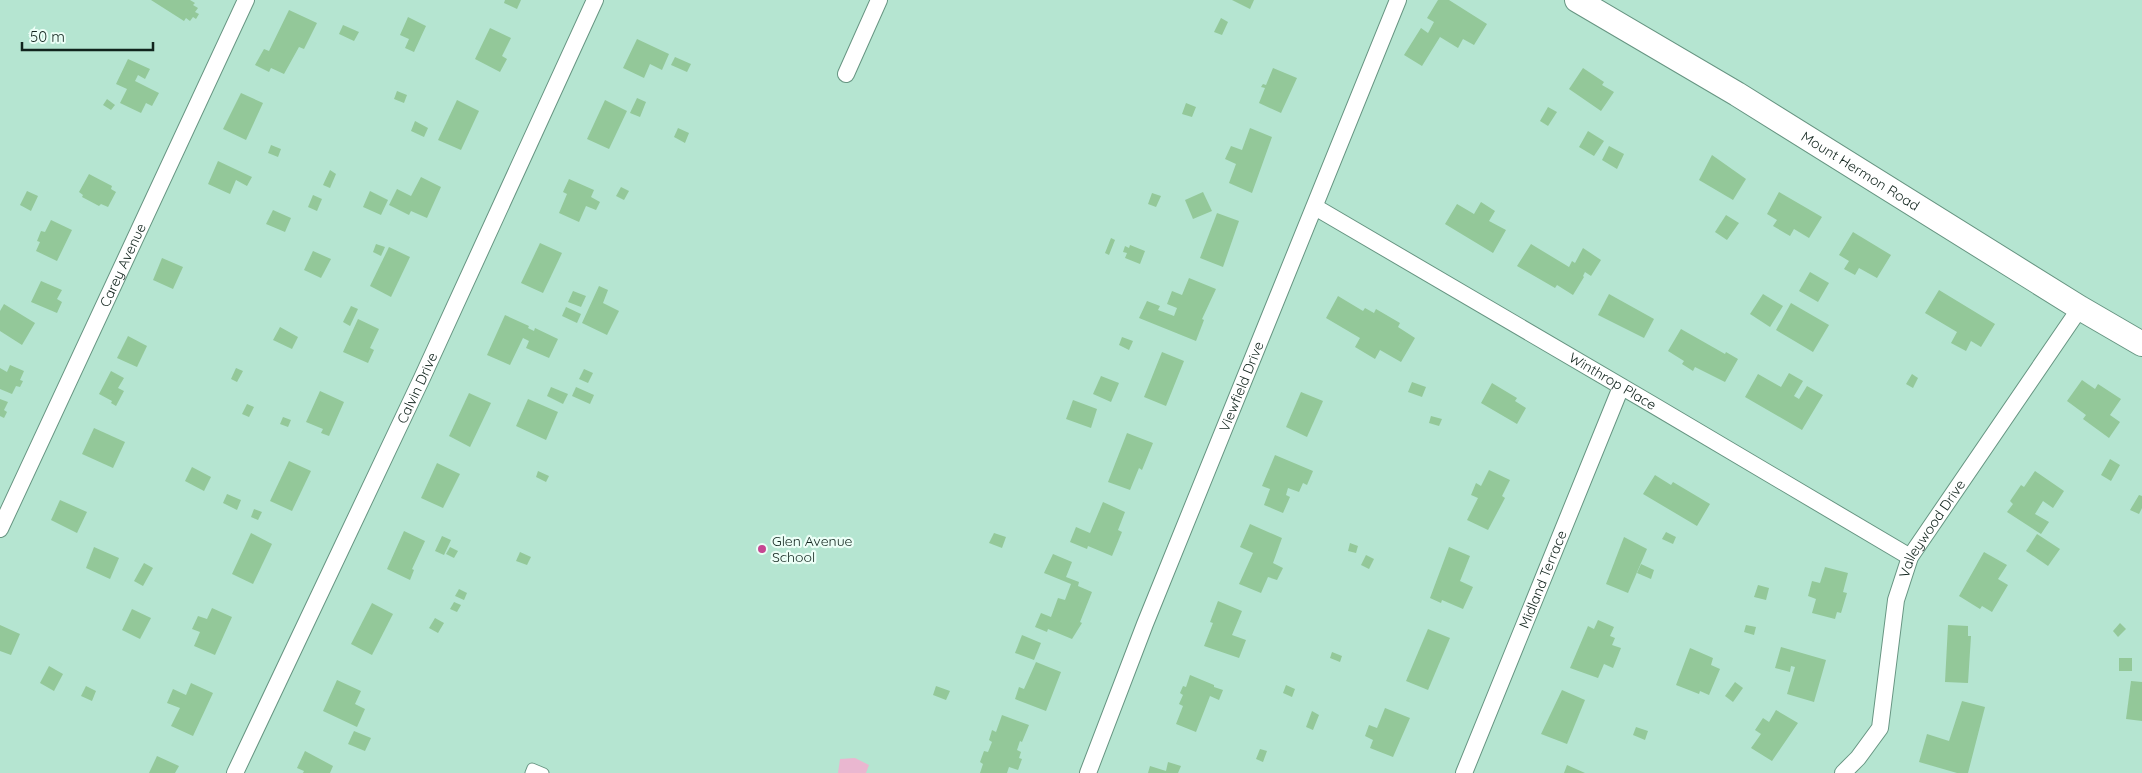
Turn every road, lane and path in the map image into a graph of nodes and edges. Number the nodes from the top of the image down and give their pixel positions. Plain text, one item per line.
1 (246, 0) edge
2 (595, 0) edge
3 (878, 0) edge
4 (1398, 0) edge
5 (1577, 0) edge
6 (846, 74) dead end
7 (1315, 206) junction
8 (2080, 308) junction
9 (2142, 344) edge
10 (1621, 388) junction
11 (0, 529) edge
12 (1910, 557) junction
13 (235, 773) edge
14 (530, 773) edge
15 (544, 773) edge
16 (1088, 773) edge
17 (1464, 773) edge
18 (1843, 773) edge

1 - 11 street, Carey Avenue
2 - 13 street, Calvin Drive
3 - 6 street
4 - 7 street, Viewfield Drive
5 - 8 main road, Mount Hermon Road
7 - 10 street, Winthrop Place
7 - 16 street, Viewfield Drive
8 - 9 main road, Mount Hermon Road
8 - 12 street, Valleywood Drive
10 - 12 street, Winthrop Place
10 - 17 street, Midland Terrace
12 - 18 street, Valleywood Drive
14 - 15 lane

